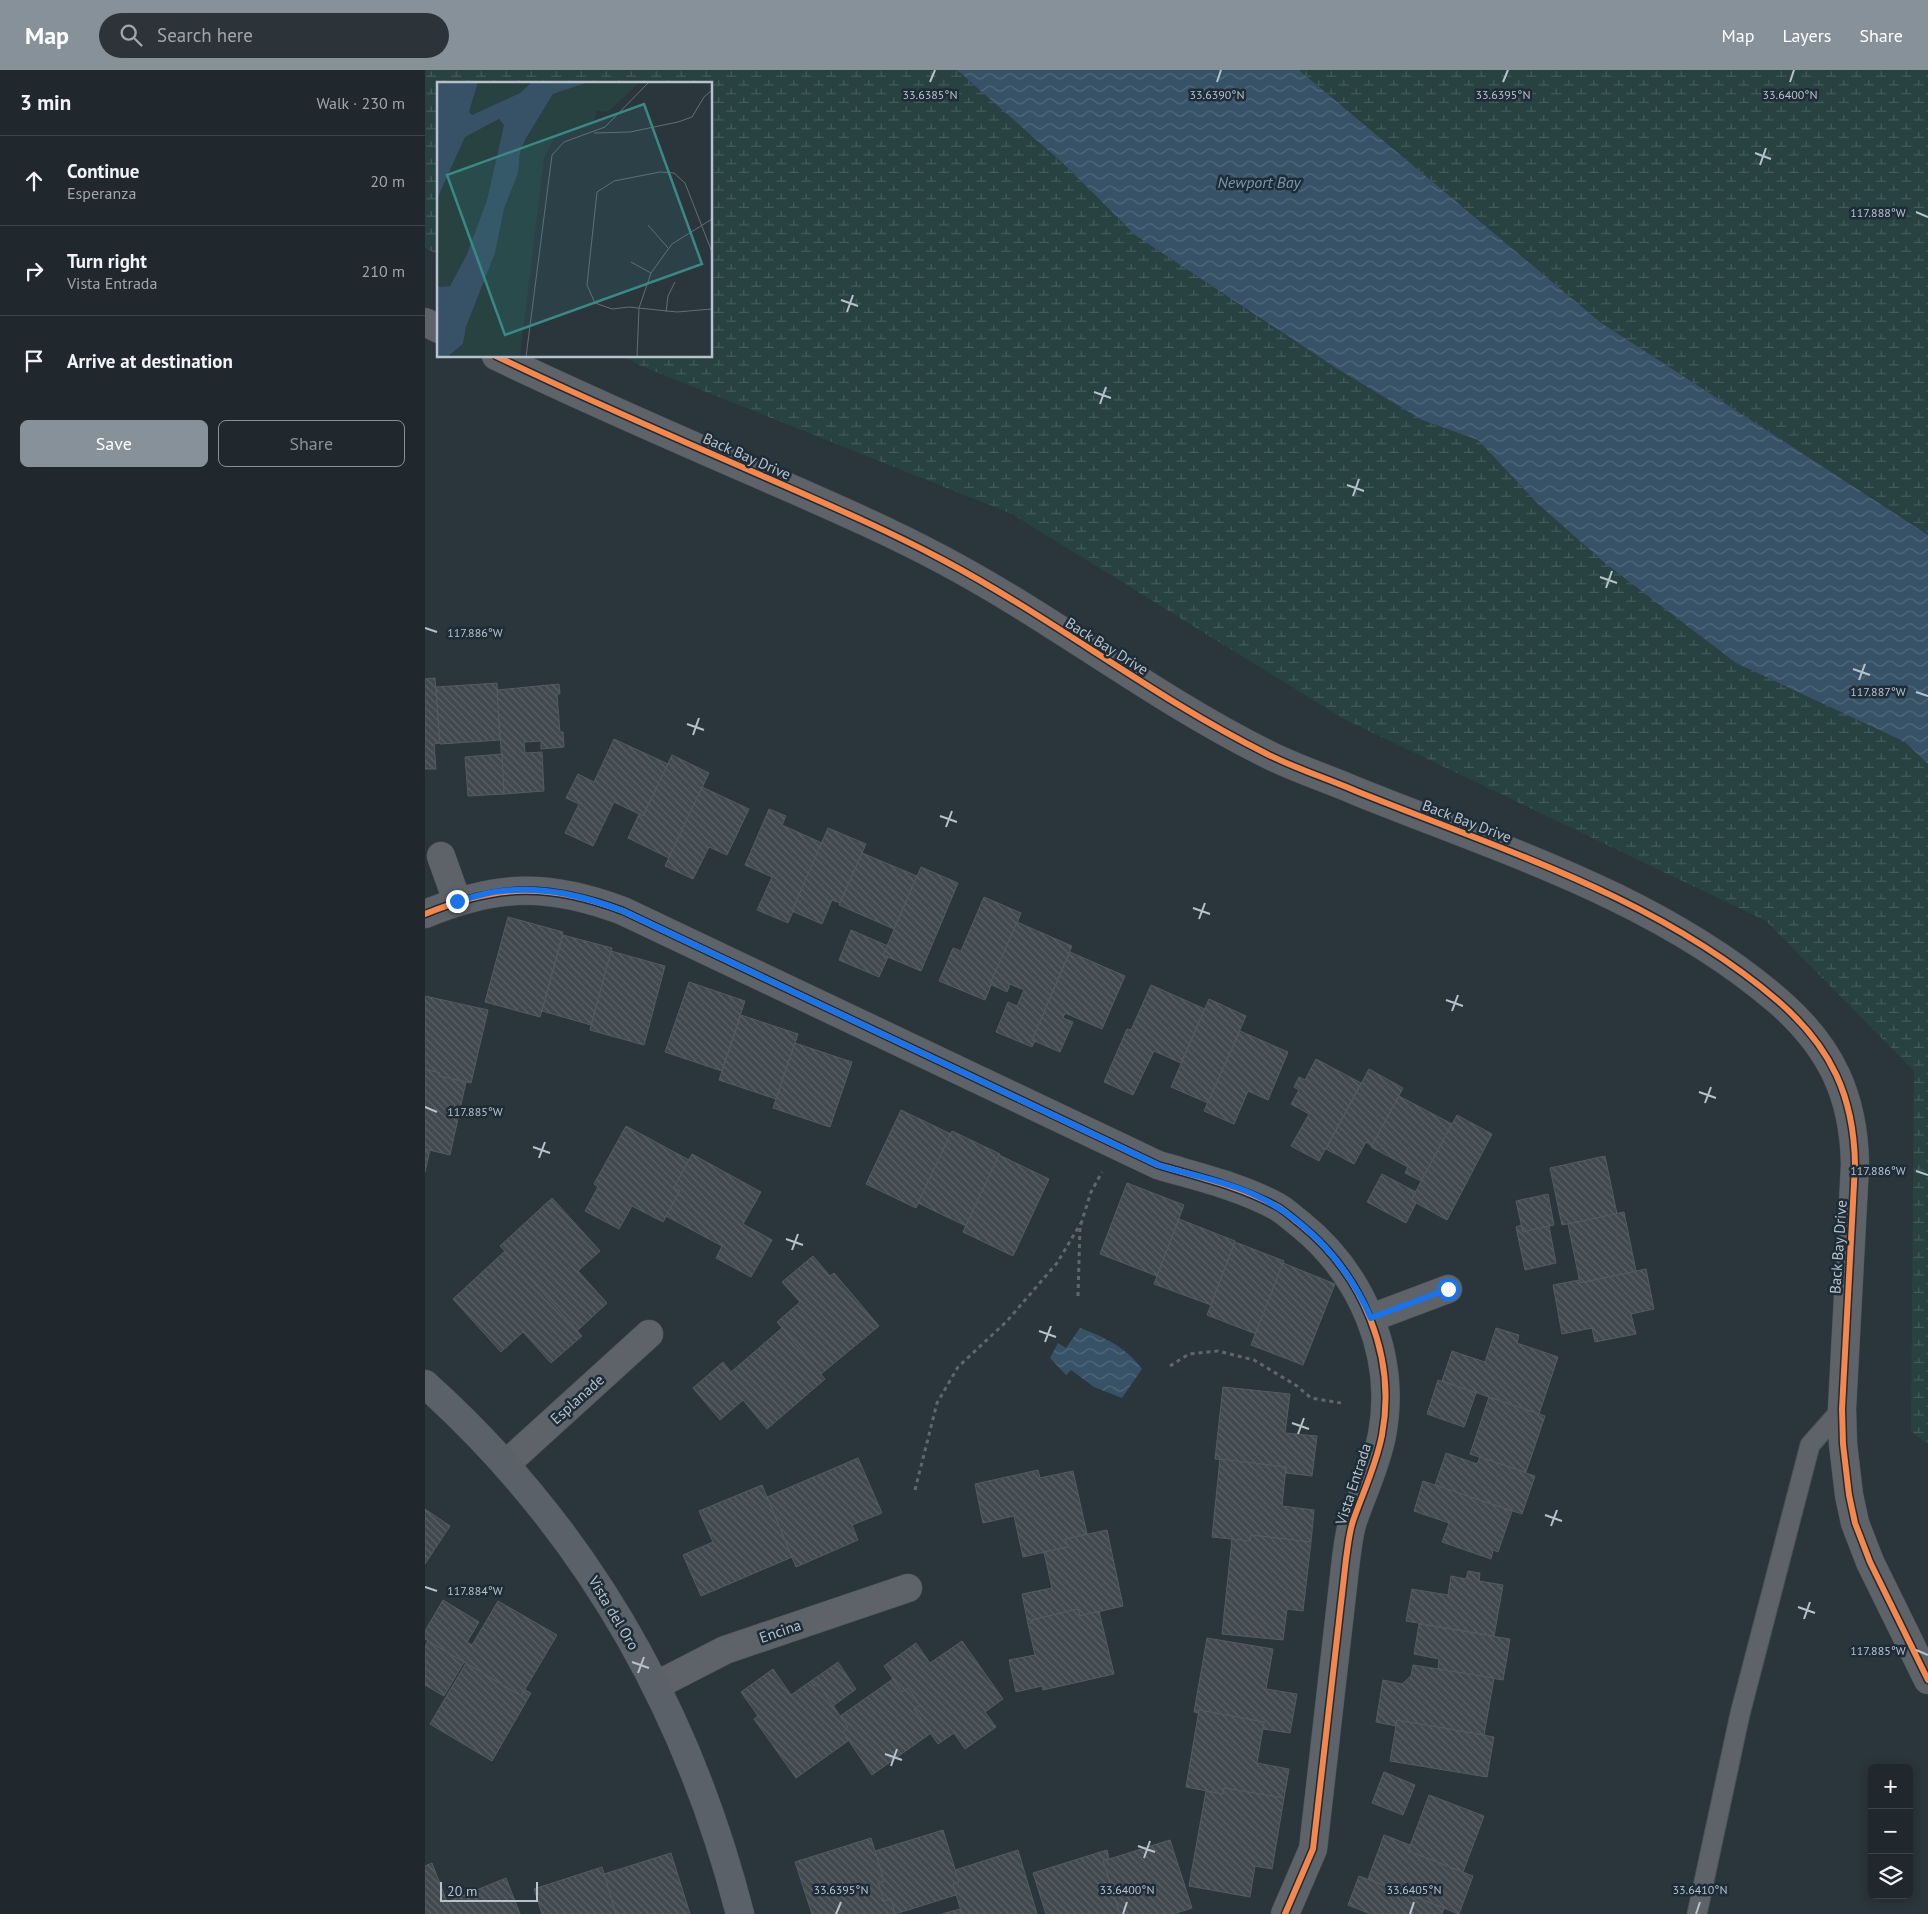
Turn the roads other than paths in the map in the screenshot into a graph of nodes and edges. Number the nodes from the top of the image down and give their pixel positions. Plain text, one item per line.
1 (425, 322) edge
2 (437, 328) edge
3 (500, 358) edge
4 (441, 856) dead end
5 (457, 901) junction
6 (425, 914) edge
7 (1448, 1289) dead end
8 (1371, 1318) junction
9 (649, 1334) dead end
10 (425, 1384) edge
11 (1842, 1408) junction
12 (506, 1464) junction
13 (908, 1588) dead end
14 (1928, 1680) edge
15 (657, 1685) junction
16 (740, 1914) edge
17 (1285, 1914) edge
18 (1697, 1914) edge

1 - 2 street
3 - 11 street, Back Bay Drive
4 - 5 street
5 - 6 street, Vista Entrada
5 - 8 street, Vista Entrada
7 - 8 street
8 - 17 street, Vista Entrada
9 - 12 street, Esplanade
10 - 12 street, Vista del Oro
11 - 14 street, Back Bay Drive
11 - 18 lane
12 - 15 street, Vista del Oro
13 - 15 street, Encina
15 - 16 street, Vista del Oro

